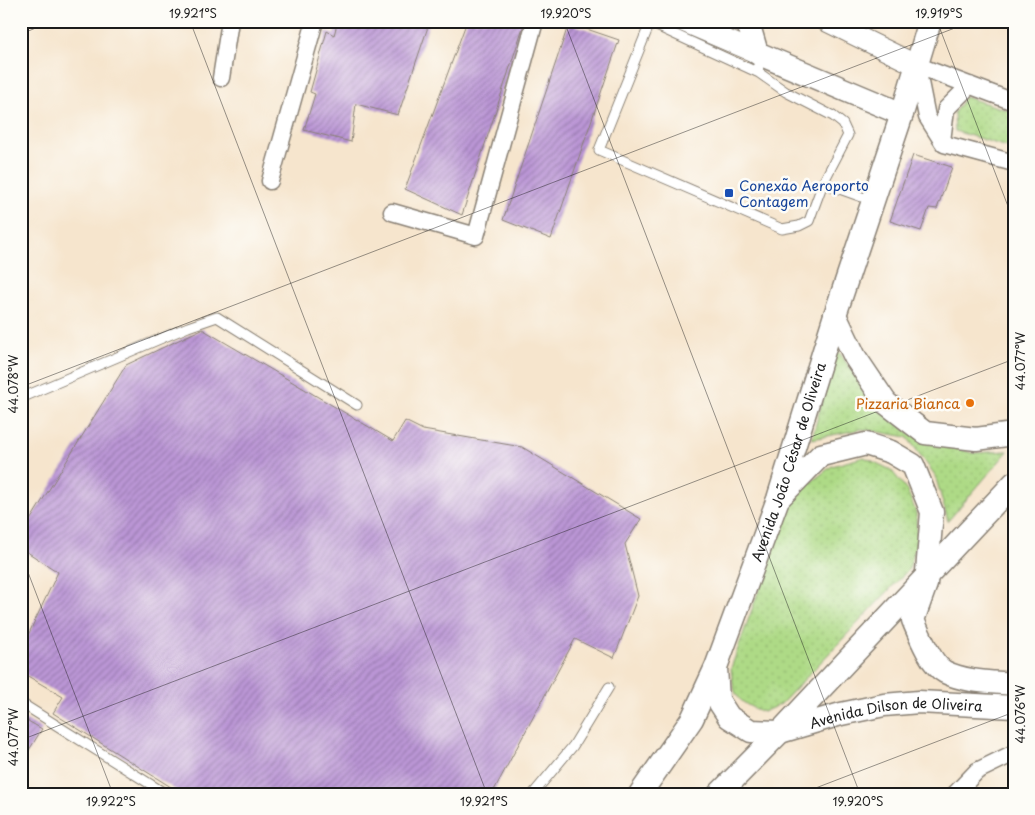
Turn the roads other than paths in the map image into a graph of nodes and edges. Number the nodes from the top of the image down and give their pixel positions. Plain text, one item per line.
1 (230, 21) edge
2 (315, 21) edge
3 (535, 21) edge
4 (682, 21) edge
5 (746, 21) edge
6 (761, 21) edge
7 (826, 21) edge
8 (930, 21) edge
9 (758, 63) junction
10 (916, 65) junction
11 (786, 66) junction
12 (221, 78) dead end
13 (970, 85) junction
14 (1014, 102) edge
15 (902, 114) junction
16 (942, 141) junction
17 (1014, 163) edge
18 (270, 181) dead end
19 (823, 183) junction
20 (873, 201) junction
21 (392, 212) dead end
22 (835, 315) junction
23 (21, 398) edge
24 (357, 405) dead end
25 (1014, 434) edge
26 (1014, 483) edge
27 (778, 499) junction
28 (927, 574) junction
29 (716, 667) junction
30 (1014, 684) edge
31 (609, 687) dead end
32 (21, 703) edge
33 (1014, 707) edge
34 (780, 732) junction
35 (1014, 753) edge
36 (166, 794) edge
37 (532, 794) edge
38 (640, 794) edge
39 (719, 794) edge
40 (956, 794) edge

1 - 12 street
2 - 18 street
3 - 21 street
4 - 9 street
5 - 9 main road
6 - 11 main road
7 - 10 street
8 - 10 main road, Avenida João César de Oliveira
9 - 11 main road
9 - 19 lane
9 - 19 lane
10 - 13 street
10 - 15 main road, Avenida João César de Oliveira
10 - 16 street
11 - 15 main road
13 - 14 street
13 - 16 street
15 - 20 main road, Avenida João César de Oliveira
16 - 17 street
19 - 20 lane
20 - 22 main road, Avenida João César de Oliveira
22 - 25 main road
22 - 27 main road, Avenida João César de Oliveira
23 - 24 lane
26 - 28 main road
27 - 28 main road, Avenida Dilson de Oliveira
27 - 29 main road, Avenida João César de Oliveira
28 - 30 main road, Avenida Dilson de Oliveira
28 - 34 main road
29 - 34 main road
29 - 38 main road, Avenida João César de Oliveira
31 - 37 lane
32 - 36 lane
33 - 34 main road, Avenida Dilson de Oliveira
34 - 39 main road
35 - 40 street

